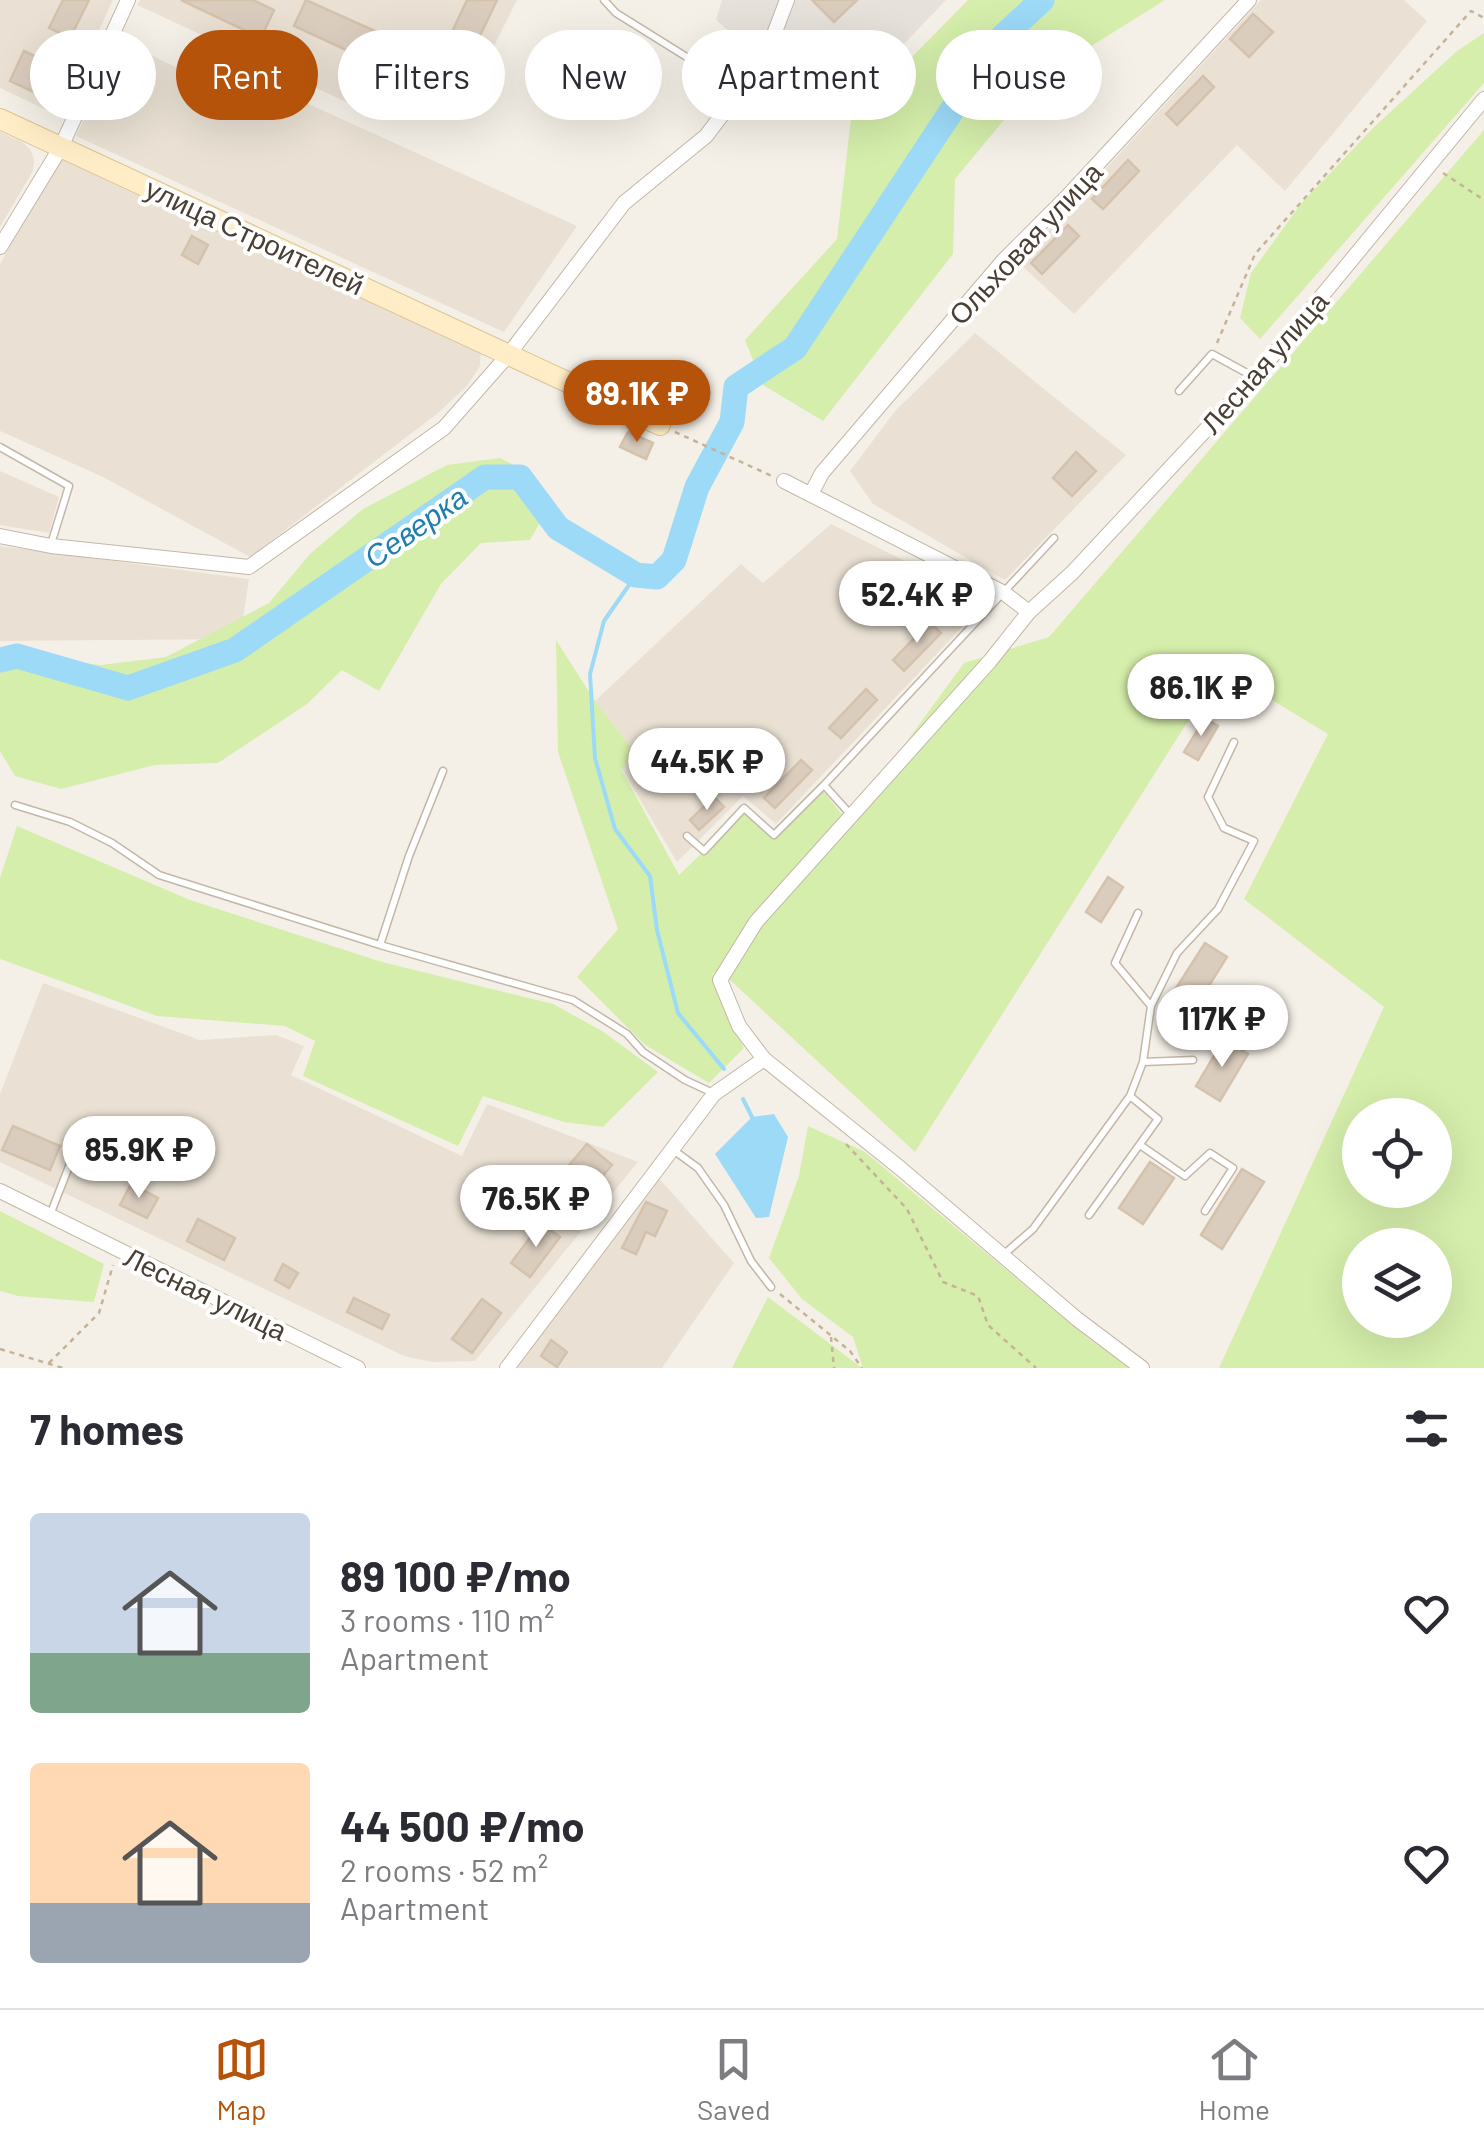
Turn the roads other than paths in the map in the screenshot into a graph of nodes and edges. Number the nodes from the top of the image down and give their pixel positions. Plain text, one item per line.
1 (128, 0) edge
2 (604, 0) edge
3 (787, 0) edge
4 (1249, 0) edge
5 (775, 30) edge
6 (682, 54) edge
7 (1484, 99) edge
8 (0, 119) edge
9 (718, 120) edge
10 (61, 147) junction
11 (0, 247) edge
12 (510, 354) junction
13 (1255, 377) junction
14 (1178, 391) dead end
15 (660, 425) road end
16 (0, 447) edge
17 (784, 481) road end
18 (810, 494) junction
19 (0, 536) edge
20 (1054, 538) dead end
21 (51, 546) junction
22 (1004, 593) junction
23 (1029, 612) junction
24 (1234, 742) dead end
25 (444, 771) dead end
26 (824, 785) junction
27 (15, 804) dead end
28 (852, 816) junction
29 (688, 836) dead end
30 (1138, 913) dead end
31 (380, 944) junction
32 (1151, 1006) junction
33 (764, 1059) junction
34 (1193, 1060) dead end
35 (1143, 1062) junction
36 (714, 1094) junction
37 (1130, 1096) junction
38 (1140, 1145) junction
39 (671, 1148) junction
40 (75, 1151) dead end
41 (0, 1191) edge
42 (1206, 1211) dead end
43 (49, 1215) junction
44 (1089, 1216) dead end
45 (1002, 1256) junction
46 (771, 1286) road end
47 (358, 1368) edge
48 (507, 1368) edge
49 (1142, 1368) edge

1 - 10 street
2 - 6 lane
3 - 5 street
4 - 18 street, Ольховая улица
7 - 13 street, Лесная улица
8 - 10 street, улица Строителей
9 - 12 street
10 - 11 street
10 - 12 street, улица Строителей
12 - 15 street, улица Строителей
12 - 21 street
13 - 14 lane
13 - 23 street, Лесная улица
16 - 21 lane
17 - 18 street
18 - 22 street
19 - 21 street
20 - 22 lane
22 - 23 street
22 - 26 lane
23 - 28 street, Лесная улица
24 - 32 lane
25 - 31 lane
26 - 28 lane
26 - 29 lane
27 - 31 lane
28 - 33 street, Лесная улица
30 - 32 lane
31 - 36 lane
32 - 35 lane
33 - 36 street
33 - 45 street
34 - 35 lane
35 - 37 lane
36 - 39 street
37 - 38 lane
37 - 45 lane
38 - 42 lane
38 - 44 lane
39 - 46 lane
39 - 48 street
40 - 43 lane
41 - 43 street, Лесная улица
43 - 47 street, Лесная улица
45 - 49 street

